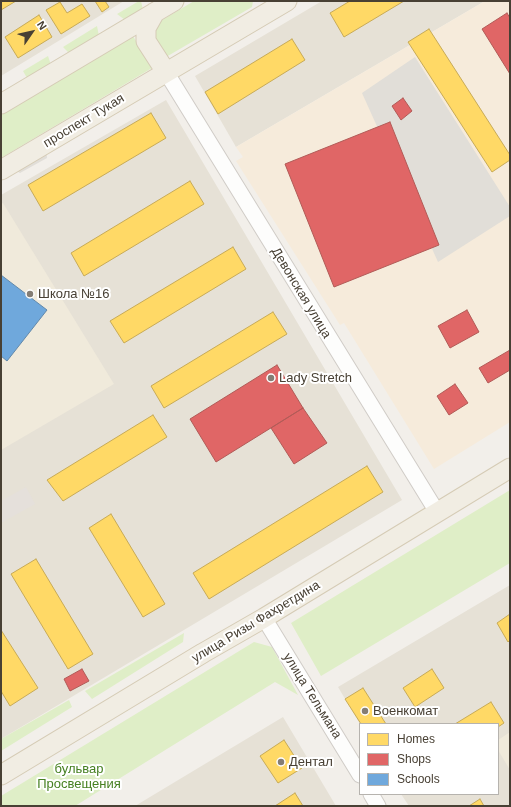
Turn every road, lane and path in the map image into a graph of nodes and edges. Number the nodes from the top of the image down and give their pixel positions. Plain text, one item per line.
1 (174, 1) edge
2 (287, 1) edge
3 (261, 9) edge
4 (155, 12) junction
5 (166, 72) junction
6 (1, 104) edge
7 (1, 170) edge
8 (510, 468) edge
9 (437, 512) junction
10 (264, 618) junction
11 (359, 773) edge
12 (1, 775) edge
13 (372, 795) edge
14 (378, 806) edge

1 - 4 main road
2 - 3 main road, проспект Тукая
3 - 5 main road, проспект Тукая
4 - 5 main road
4 - 6 main road
5 - 7 main road, проспект Тукая
5 - 9 street, Девонская улица
8 - 9 main road, улица Ризы Фахретдина
9 - 10 main road, улица Ризы Фахретдина
10 - 11 street, улица Тельмана
10 - 12 main road, улица Ризы Фахретдина
13 - 14 street

